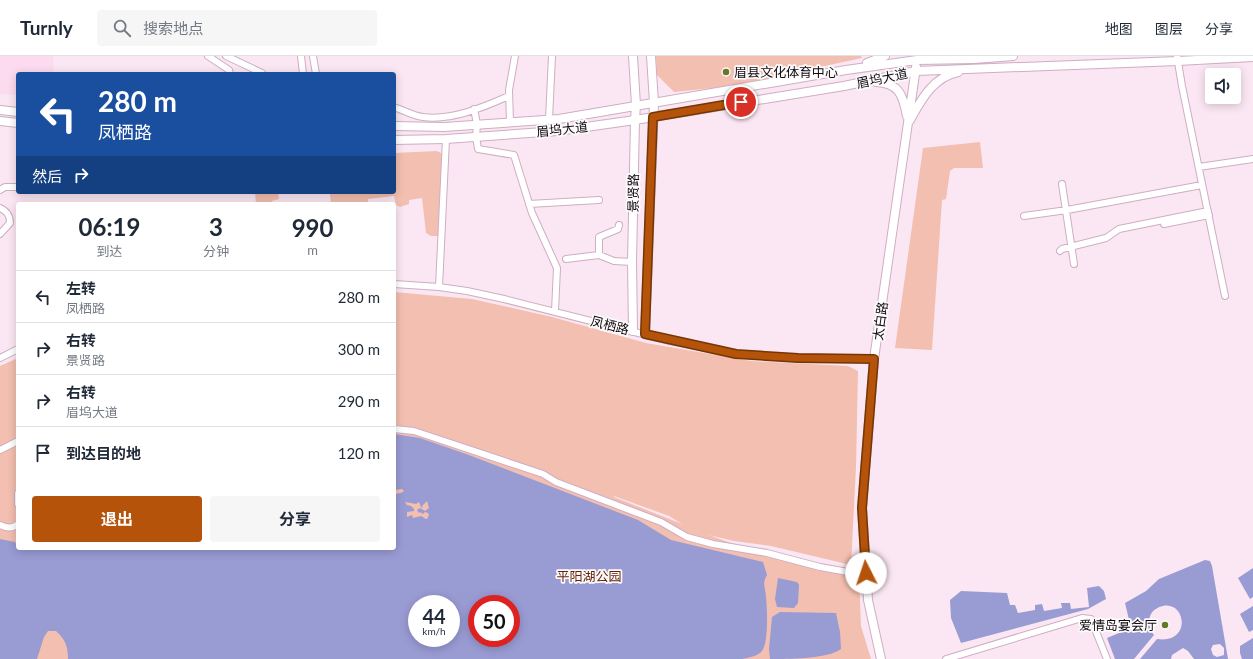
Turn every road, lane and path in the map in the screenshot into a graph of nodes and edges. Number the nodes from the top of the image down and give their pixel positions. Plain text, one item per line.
1 (208, 56) edge
2 (226, 56) edge
3 (244, 56) edge
4 (301, 56) edge
5 (313, 56) edge
6 (515, 56) edge
7 (552, 56) edge
8 (633, 56) edge
9 (651, 56) edge
10 (885, 56) edge
11 (962, 56) edge
12 (1013, 56) edge
13 (1253, 57) edge
14 (917, 58) edge
15 (974, 59) junction
16 (1177, 59) edge
17 (242, 64) junction
18 (853, 69) junction
19 (972, 69) junction
20 (916, 71) junction
21 (230, 72) edge
22 (260, 72) edge
23 (303, 72) edge
24 (316, 72) edge
25 (863, 82) junction
26 (509, 96) junction
27 (654, 103) junction
28 (636, 106) junction
29 (396, 108) edge
30 (474, 109) junction
31 (0, 110) edge
32 (16, 112) edge
33 (653, 117) junction
34 (549, 119) junction
35 (635, 120) junction
36 (0, 121) edge
37 (510, 122) junction
38 (16, 123) edge
39 (477, 124) junction
40 (908, 124) junction
41 (396, 126) edge
42 (476, 137) junction
43 (446, 139) junction
44 (396, 140) edge
45 (1253, 159) edge
46 (1199, 167) junction
47 (1062, 184) dead end
48 (1202, 185) junction
49 (16, 187) edge
50 (0, 190) edge
51 (599, 200) dead end
52 (529, 204) junction
53 (0, 208) edge
54 (1067, 210) junction
55 (1208, 213) junction
56 (1024, 216) dead end
57 (1164, 224) dead end
58 (619, 226) dead end
59 (0, 234) edge
60 (1072, 247) junction
61 (1060, 251) dead end
62 (599, 255) junction
63 (566, 259) dead end
64 (632, 262) junction
65 (1074, 264) dead end
66 (396, 284) edge
67 (439, 287) junction
68 (1225, 296) dead end
69 (555, 312) junction
70 (632, 331) junction
71 (645, 334) junction
72 (16, 350) edge
73 (0, 358) edge
74 (874, 359) junction
75 (396, 429) edge
76 (16, 442) edge
77 (0, 450) edge
78 (16, 525) edge
79 (0, 526) edge
80 (866, 573) junction
81 (881, 659) edge
82 (946, 659) edge
83 (1107, 659) edge

1 - 21 street
2 - 17 street
3 - 17 street
4 - 23 street
5 - 24 street
6 - 26 street
7 - 34 street
8 - 28 main road, 景贤路
9 - 27 main road, 景贤路
10 - 18 main road
11 - 15 main road
12 - 15 main road, 眉坞大道
13 - 16 main road, 眉坞大道
14 - 15 main road, 眉坞大道
14 - 18 main road, 眉坞大道
14 - 20 main road, 太白路
16 - 19 main road, 眉坞大道
16 - 46 street
17 - 22 street
18 - 27 main road, 眉坞大道
19 - 20 main road, 眉坞大道
19 - 40 main road
20 - 25 main road, 眉坞大道
20 - 40 main road, 太白路
25 - 33 main road, 眉坞大道
25 - 40 main road
26 - 30 street
26 - 37 street
27 - 28 main road, 眉坞大道
27 - 33 main road, 景贤路
28 - 34 main road, 眉坞大道
28 - 35 main road, 景贤路
29 - 30 street
30 - 39 street
31 - 32 main road
33 - 35 main road, 眉坞大道
33 - 71 main road, 景贤路
34 - 37 main road, 眉坞大道
35 - 42 main road, 眉坞大道
35 - 64 main road, 景贤路
36 - 38 main road
37 - 39 main road, 眉坞大道
39 - 41 main road, 眉坞大道
39 - 42 street
40 - 74 main road, 太白路
42 - 43 main road, 眉坞大道
42 - 52 street
43 - 44 main road, 眉坞大道
43 - 67 street
45 - 46 street
46 - 48 street
47 - 54 street
48 - 54 street
48 - 55 street
49 - 50 street
51 - 52 street
52 - 69 street
53 - 59 street
54 - 56 street
54 - 60 street
55 - 57 street
55 - 60 street
55 - 68 street
58 - 62 street
60 - 61 street
60 - 65 street
62 - 63 street
62 - 64 street
64 - 70 main road, 景贤路
66 - 67 street, 凤栖路
67 - 69 street, 凤栖路
69 - 70 street, 凤栖路
70 - 71 street, 凤栖路
71 - 74 street, 凤栖路
72 - 73 street
74 - 80 main road, 太白路
75 - 80 street
76 - 77 street
78 - 79 street
80 - 81 main road, 太白路
82 - 83 street

